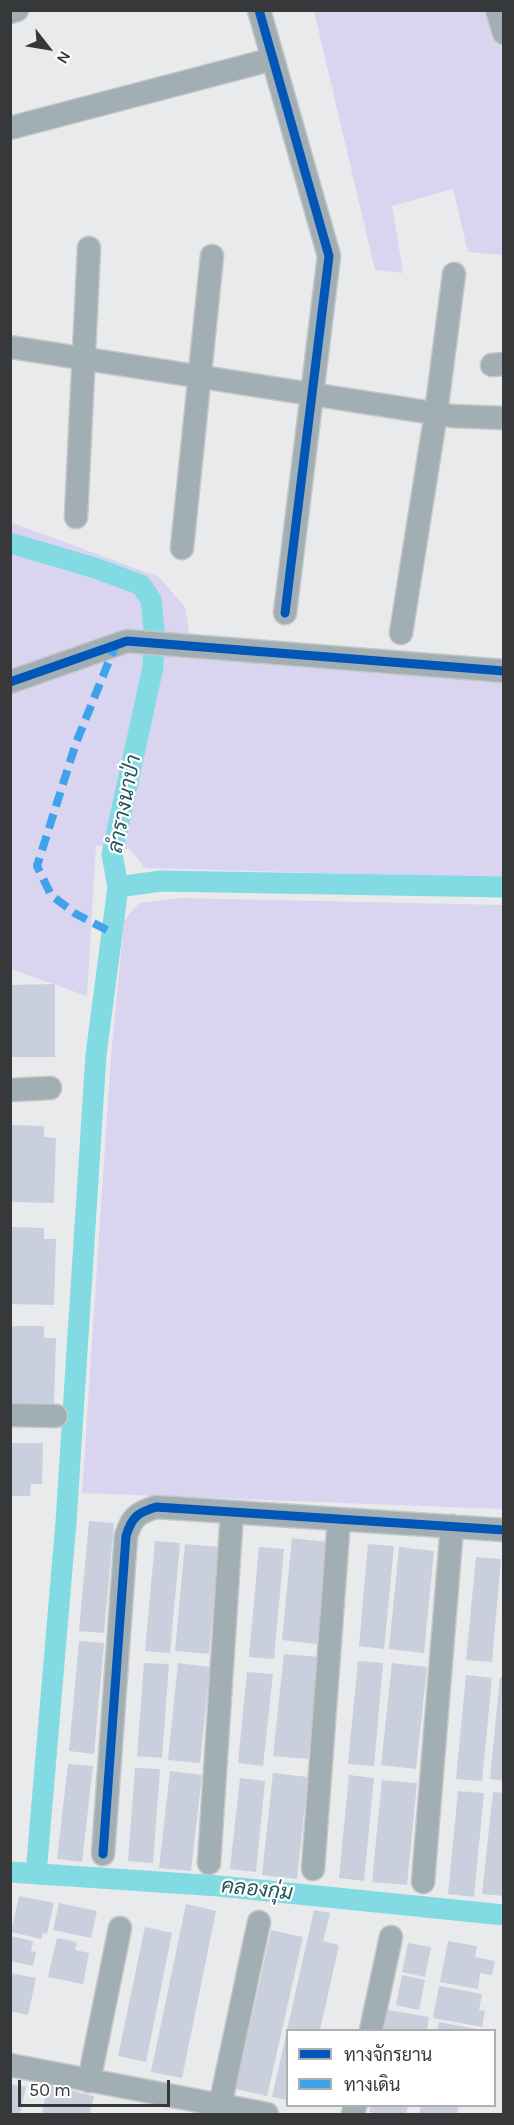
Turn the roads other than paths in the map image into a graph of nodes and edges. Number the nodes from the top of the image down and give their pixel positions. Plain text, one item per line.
1 (18, 10) edge
2 (259, 10) edge
3 (497, 10) edge
4 (10, 12) edge
5 (504, 33) edge
6 (273, 59) junction
7 (10, 128) edge
8 (89, 248) dead end
9 (212, 256) dead end
10 (454, 274) dead end
11 (10, 347) edge
12 (83, 358) junction
13 (200, 376) junction
14 (313, 394) junction
15 (436, 414) junction
16 (504, 418) edge
17 (76, 517) dead end
18 (182, 548) dead end
19 (285, 613) dead end
20 (401, 633) dead end
21 (504, 671) edge
22 (10, 682) edge
23 (50, 1089) dead end
24 (10, 1090) edge
25 (10, 1415) edge
26 (56, 1416) dead end
27 (232, 1512) junction
28 (339, 1519) junction
29 (452, 1526) junction
30 (504, 1530) edge
31 (103, 1854) dead end
32 (209, 1863) dead end
33 (314, 1869) dead end
34 (423, 1882) dead end
35 (259, 1922) dead end
36 (120, 1928) dead end
37 (391, 1937) dead end
38 (371, 2029) edge
39 (10, 2065) edge
40 (89, 2081) junction
41 (166, 2106) edge
42 (220, 2106) junction
43 (267, 2115) edge

1 - 4 street
2 - 6 street
3 - 5 street
6 - 7 street
6 - 14 street
8 - 12 street
9 - 13 street
10 - 15 street
11 - 12 street
12 - 13 street
12 - 17 street
13 - 14 street
13 - 18 street
14 - 15 street
14 - 19 street
15 - 16 street
15 - 20 street
21 - 22 street
23 - 24 street
25 - 26 street
27 - 28 street
27 - 31 street
27 - 32 street
28 - 29 street
28 - 33 street
29 - 30 street
29 - 34 street
35 - 42 street
36 - 40 street
37 - 38 street
39 - 40 street
40 - 41 street
41 - 42 street
42 - 43 street

